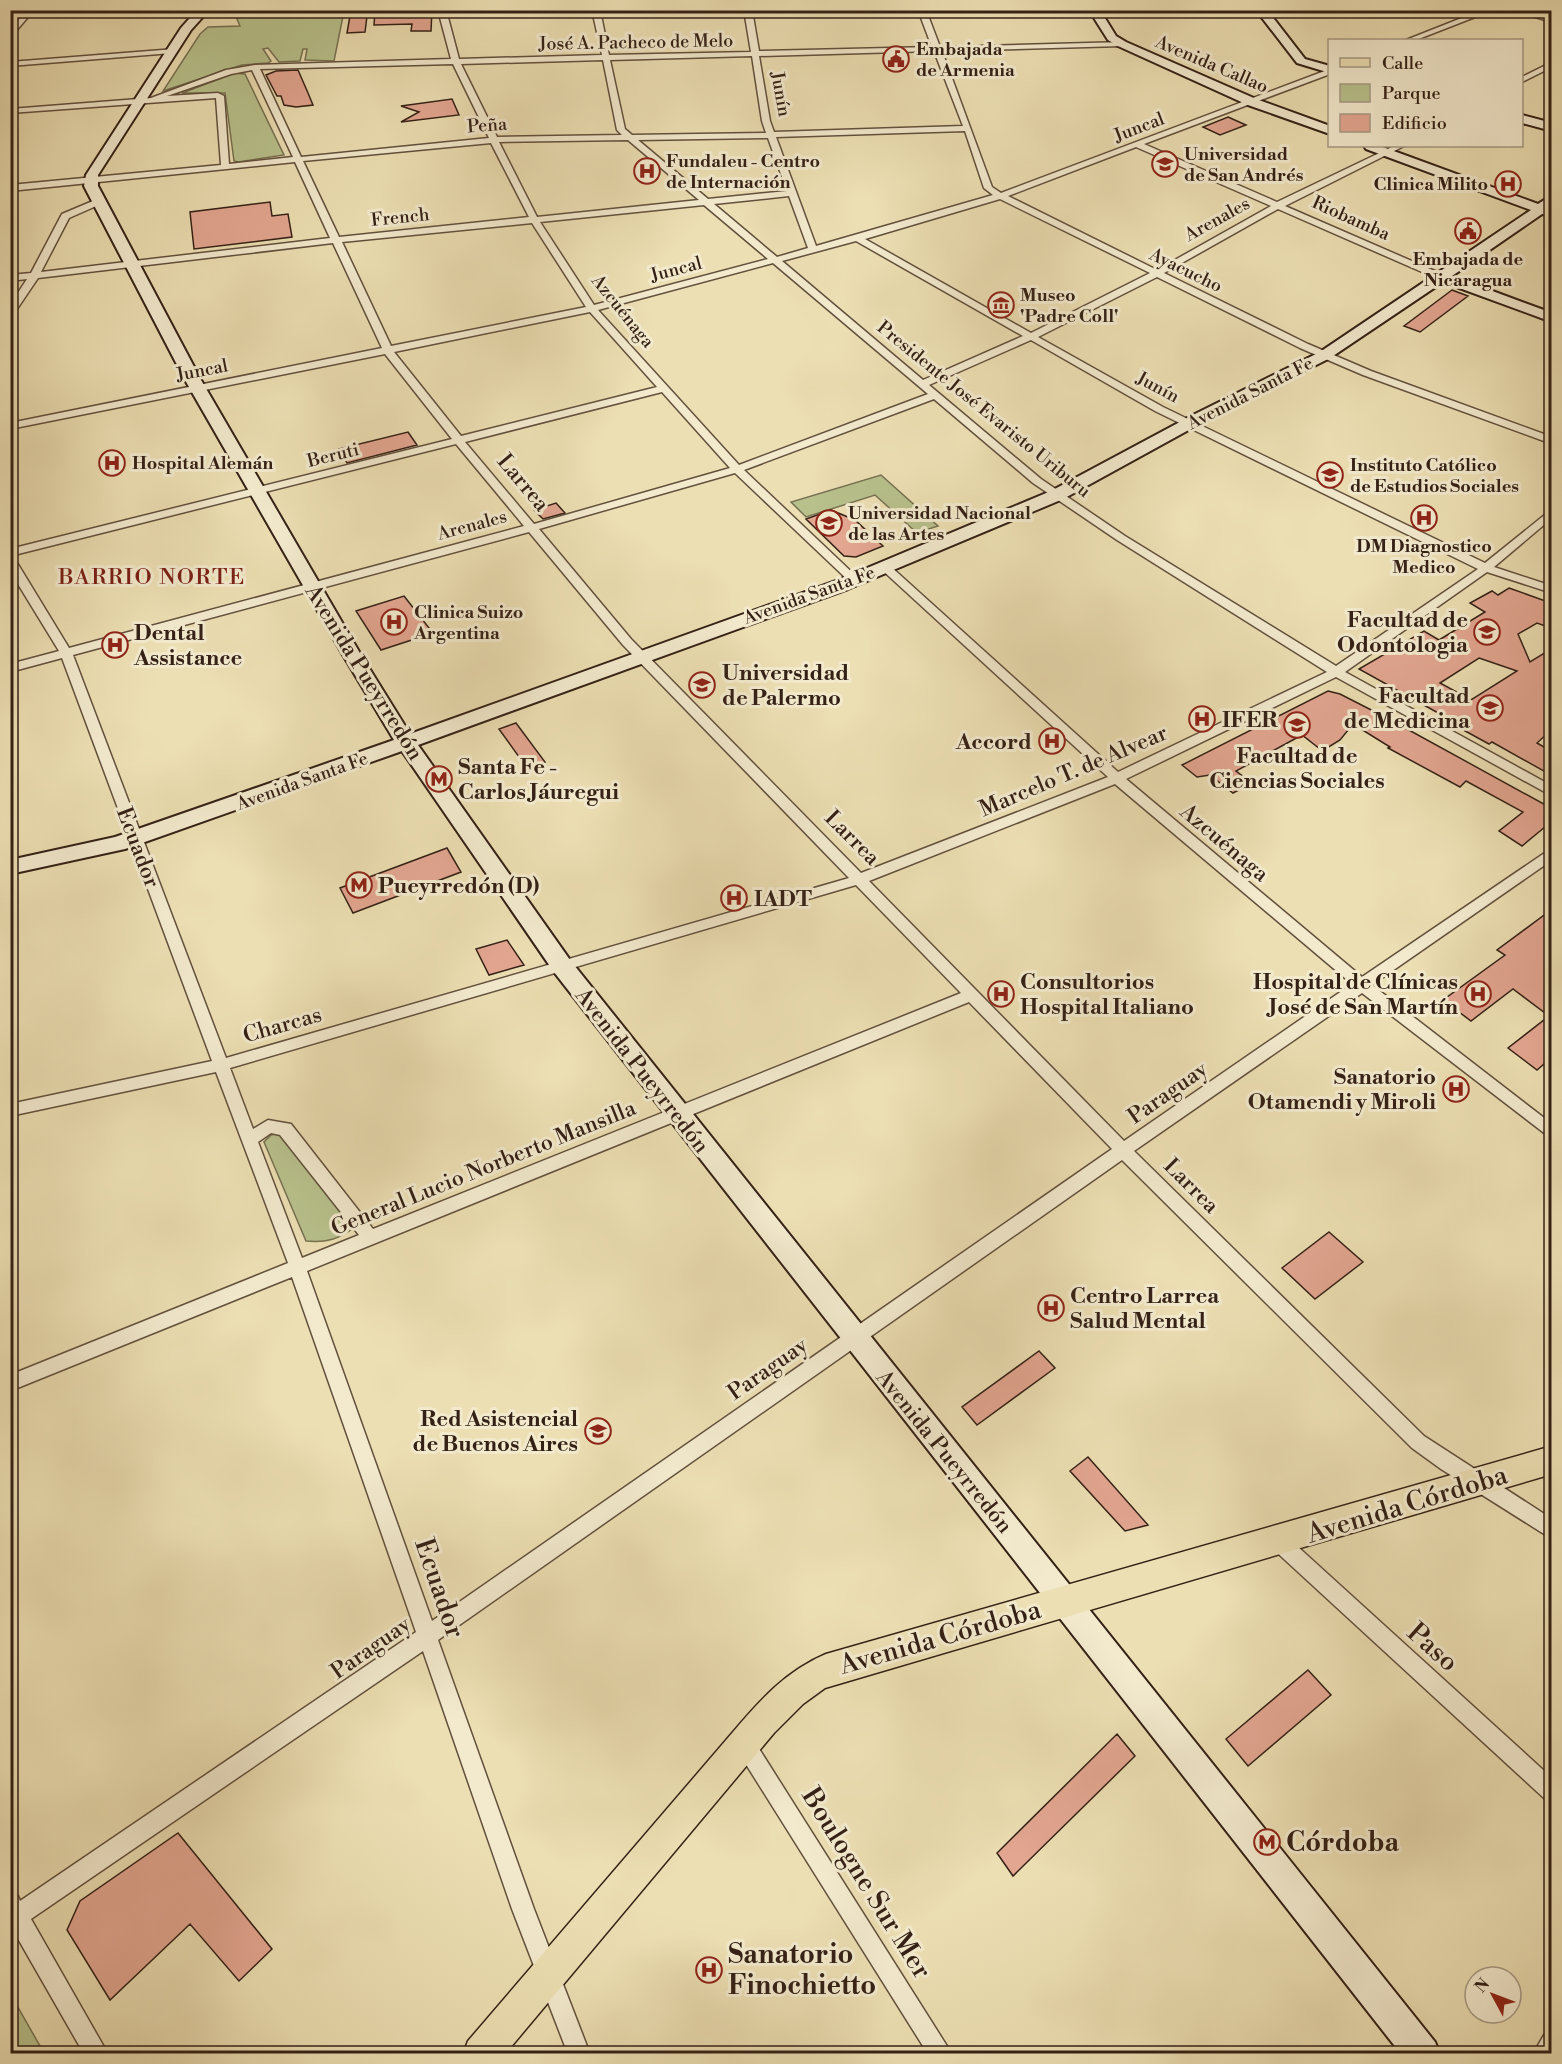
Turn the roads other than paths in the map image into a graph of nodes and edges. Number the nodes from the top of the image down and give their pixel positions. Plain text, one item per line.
1 (31, 10) edge
2 (204, 10) edge
3 (442, 10) edge
4 (596, 10) edge
5 (748, 10) edge
6 (922, 10) edge
7 (1094, 10) edge
8 (1261, 10) edge
9 (1490, 10) edge
10 (1514, 10) edge
11 (1551, 19) edge
12 (10, 36) edge
13 (1413, 39) edge
14 (1122, 44) junction
15 (938, 49) junction
16 (172, 51) junction
17 (755, 54) junction
18 (605, 57) junction
19 (456, 62) junction
20 (10, 64) edge
21 (1551, 64) edge
22 (255, 67) junction
23 (1328, 71) edge
24 (1328, 71) edge
25 (1523, 79) edge
26 (155, 98) junction
27 (140, 100) junction
28 (1252, 102) junction
29 (10, 111) edge
30 (1523, 120) edge
31 (1551, 127) edge
32 (968, 128) junction
33 (1328, 130) edge
34 (771, 135) junction
35 (628, 136) junction
36 (494, 140) junction
37 (1138, 145) junction
38 (1378, 147) edge
39 (1394, 149) edge
40 (300, 160) junction
41 (225, 168) junction
42 (91, 180) junction
43 (10, 189) edge
44 (793, 193) junction
45 (1000, 196) junction
46 (1551, 199) edge
47 (100, 201) junction
48 (706, 201) junction
49 (1277, 206) junction
50 (1546, 211) edge
51 (534, 219) junction
52 (857, 238) junction
53 (335, 240) junction
54 (813, 250) junction
55 (775, 260) junction
56 (130, 263) junction
57 (1156, 274) junction
58 (34, 276) junction
59 (10, 278) edge
60 (1441, 278) junction
61 (592, 309) junction
62 (10, 313) edge
63 (1551, 318) edge
64 (1030, 337) junction
65 (387, 349) junction
66 (1325, 355) junction
67 (922, 384) junction
68 (197, 388) junction
69 (662, 389) junction
70 (936, 395) junction
71 (1189, 423) junction
72 (10, 426) edge
73 (459, 441) junction
74 (1551, 441) edge
75 (737, 469) junction
76 (255, 491) junction
77 (1057, 495) junction
78 (1551, 512) edge
79 (531, 528) junction
80 (10, 553) edge
81 (10, 561) edge
82 (885, 567) junction
83 (1486, 568) junction
84 (854, 580) junction
85 (311, 586) junction
86 (1551, 590) edge
87 (66, 653) junction
88 (642, 657) junction
89 (10, 668) edge
90 (1336, 672) junction
91 (406, 743) junction
92 (1117, 778) junction
93 (1551, 792) edge
94 (136, 839) junction
95 (1551, 853) edge
96 (10, 867) edge
97 (861, 879) junction
98 (562, 966) junction
99 (1362, 985) junction
100 (972, 995) junction
101 (221, 1065) junction
102 (10, 1110) edge
103 (677, 1113) junction
104 (1551, 1133) edge
105 (250, 1140) junction
106 (1124, 1151) junction
107 (369, 1237) junction
108 (297, 1266) junction
109 (854, 1336) junction
110 (10, 1383) edge
111 (1551, 1460) edge
112 (1477, 1483) junction
113 (1551, 1530) edge
114 (1279, 1542) junction
115 (1064, 1601) junction
116 (426, 1637) junction
117 (744, 1743) junction
118 (1551, 1792) edge
119 (13, 1914) edge
120 (547, 1973) junction
121 (1551, 2043) edge
122 (97, 2054) edge
123 (481, 2054) edge
124 (579, 2054) edge
125 (941, 2054) edge
126 (1423, 2054) edge
127 (1544, 2054) edge

1 - 12 street
2 - 16 main road
3 - 19 street, Azcuénaga
4 - 18 street, Presidente José Evaristo Uriburu
5 - 17 street, Junín
6 - 15 street, Ayacucho
7 - 14 main road, Avenida Callao
8 - 23 main road
9 - 13 street
10 - 11 street
14 - 15 street, José A. Pacheco de Melo
14 - 28 main road, Avenida Callao
15 - 17 street, José A. Pacheco de Melo
15 - 32 street, Ayacucho
16 - 20 street
16 - 27 main road
17 - 18 street, José A. Pacheco de Melo
17 - 34 street, Junín
18 - 19 street, José A. Pacheco de Melo
18 - 35 street, Presidente José Evaristo Uriburu
19 - 22 street, José A. Pacheco de Melo
19 - 36 street, Azcuénaga
21 - 25 street
22 - 26 street, José A. Pacheco de Melo
22 - 40 street, Larrea
24 - 28 street, Juncal
26 - 27 street
26 - 41 street
27 - 29 street
27 - 42 main road
28 - 33 main road, Avenida Callao
28 - 37 street, Juncal
30 - 31 main road
32 - 34 street, Peña
32 - 45 street, Ayacucho
34 - 35 street, Peña
34 - 44 street, Junín
35 - 36 street, Peña
35 - 48 street, Presidente José Evaristo Uriburu
36 - 40 street, Peña
36 - 51 street, Azcuénaga
37 - 45 street, Juncal
37 - 49 street, Riobamba
38 - 39 main road
39 - 49 street, Arenales
39 - 50 main road
40 - 41 street, Peña
40 - 53 street, Larrea
41 - 42 street, Peña
42 - 43 street, Peña
42 - 47 main road, Avenida Pueyrredón
44 - 48 street, French
44 - 54 street, Junín
45 - 52 street, Juncal
45 - 57 street, Ayacucho
46 - 50 main road, Avenida Santa Fe
47 - 56 main road, Avenida Pueyrredón
47 - 58 street
48 - 51 street, French
48 - 55 street, Presidente José Evaristo Uriburu
49 - 57 street, Arenales
49 - 60 street, Riobamba
50 - 60 main road, Avenida Santa Fe
51 - 53 street, French
51 - 61 street, Azcuénaga
52 - 54 street, Juncal
52 - 64 street, Junín
53 - 56 street, French
53 - 65 street, Larrea
54 - 55 street, Juncal
55 - 61 street, Juncal
55 - 67 street, Presidente José Evaristo Uriburu
56 - 58 street, French
56 - 68 main road, Avenida Pueyrredón
57 - 64 street, Arenales
57 - 66 street, Ayacucho
58 - 59 street, French
58 - 62 street
60 - 63 main road, Riobamba
60 - 66 main road, Avenida Santa Fe
61 - 65 street, Juncal
61 - 69 street, Azcuénaga
64 - 67 street, Arenales
64 - 71 street, Junín
65 - 68 street, Juncal
65 - 73 street, Larrea
66 - 71 main road, Avenida Santa Fe
66 - 74 street, Ayacucho
67 - 70 street, Presidente José Evaristo Uriburu
68 - 72 street, Juncal
68 - 76 main road, Avenida Pueyrredón
69 - 73 street, Beruti
69 - 75 street, Azcuénaga
70 - 75 street, Arenales
70 - 77 street, Presidente José Evaristo Uriburu
71 - 77 main road, Avenida Santa Fe
71 - 83 street, Junín
73 - 76 street, Beruti
73 - 79 street, Larrea
75 - 79 street, Arenales
75 - 84 street, Azcuénaga
76 - 80 street, Beruti
76 - 85 main road, Avenida Pueyrredón
77 - 82 main road, Avenida Santa Fe
77 - 90 street, Presidente José Evaristo Uriburu
78 - 83 street, Marcelo T. de Alvear
79 - 85 street, Arenales
79 - 88 street, Larrea
81 - 87 street, Ecuador
82 - 84 main road, Avenida Santa Fe
82 - 92 street, Azcuénaga
83 - 86 street, Junín
83 - 90 street, Marcelo T. de Alvear
84 - 88 main road, Avenida Santa Fe
85 - 87 street, Arenales
85 - 91 main road, Avenida Pueyrredón
87 - 89 street, Arenales
87 - 94 street, Ecuador
88 - 91 main road, Avenida Santa Fe
88 - 97 street, Larrea
90 - 92 street, Marcelo T. de Alvear
90 - 93 street, Presidente José Evaristo Uriburu
91 - 94 main road, Avenida Santa Fe
91 - 98 main road, Avenida Pueyrredón
92 - 97 street, Marcelo T. de Alvear
92 - 99 street, Azcuénaga
94 - 96 main road, Avenida Santa Fe
94 - 101 street, Ecuador
95 - 99 street, Paraguay
97 - 98 street, Marcelo T. de Alvear
97 - 100 street, Larrea
98 - 101 street, Charcas
98 - 103 main road, Avenida Pueyrredón
99 - 104 street, Azcuénaga
99 - 106 street, Paraguay
100 - 103 street, General Lucio Norberto Mansilla
100 - 106 street, Larrea
101 - 102 street, Charcas
101 - 105 street, Ecuador
103 - 107 street, General Lucio Norberto Mansilla
103 - 109 main road, Avenida Pueyrredón
105 - 107 street
105 - 108 street, Ecuador
106 - 109 street, Paraguay
106 - 112 street, Larrea
107 - 108 street, General Lucio Norberto Mansilla
108 - 110 street, General Lucio Norberto Mansilla
108 - 116 street, Ecuador
109 - 115 main road, Avenida Pueyrredón
109 - 116 street, Paraguay
111 - 112 main road, Avenida Córdoba
112 - 113 street, Larrea
112 - 114 main road, Avenida Córdoba
114 - 115 main road, Avenida Córdoba
114 - 118 street, Paso
115 - 117 main road, Avenida Córdoba
115 - 126 main road, Avenida Pueyrredón
116 - 119 street, Paraguay
116 - 120 street, Ecuador
117 - 120 main road, Avenida Córdoba
117 - 125 street, Boulogne Sur Mer
119 - 122 street
120 - 123 main road, Avenida Córdoba
120 - 124 street, Ecuador
121 - 127 street

